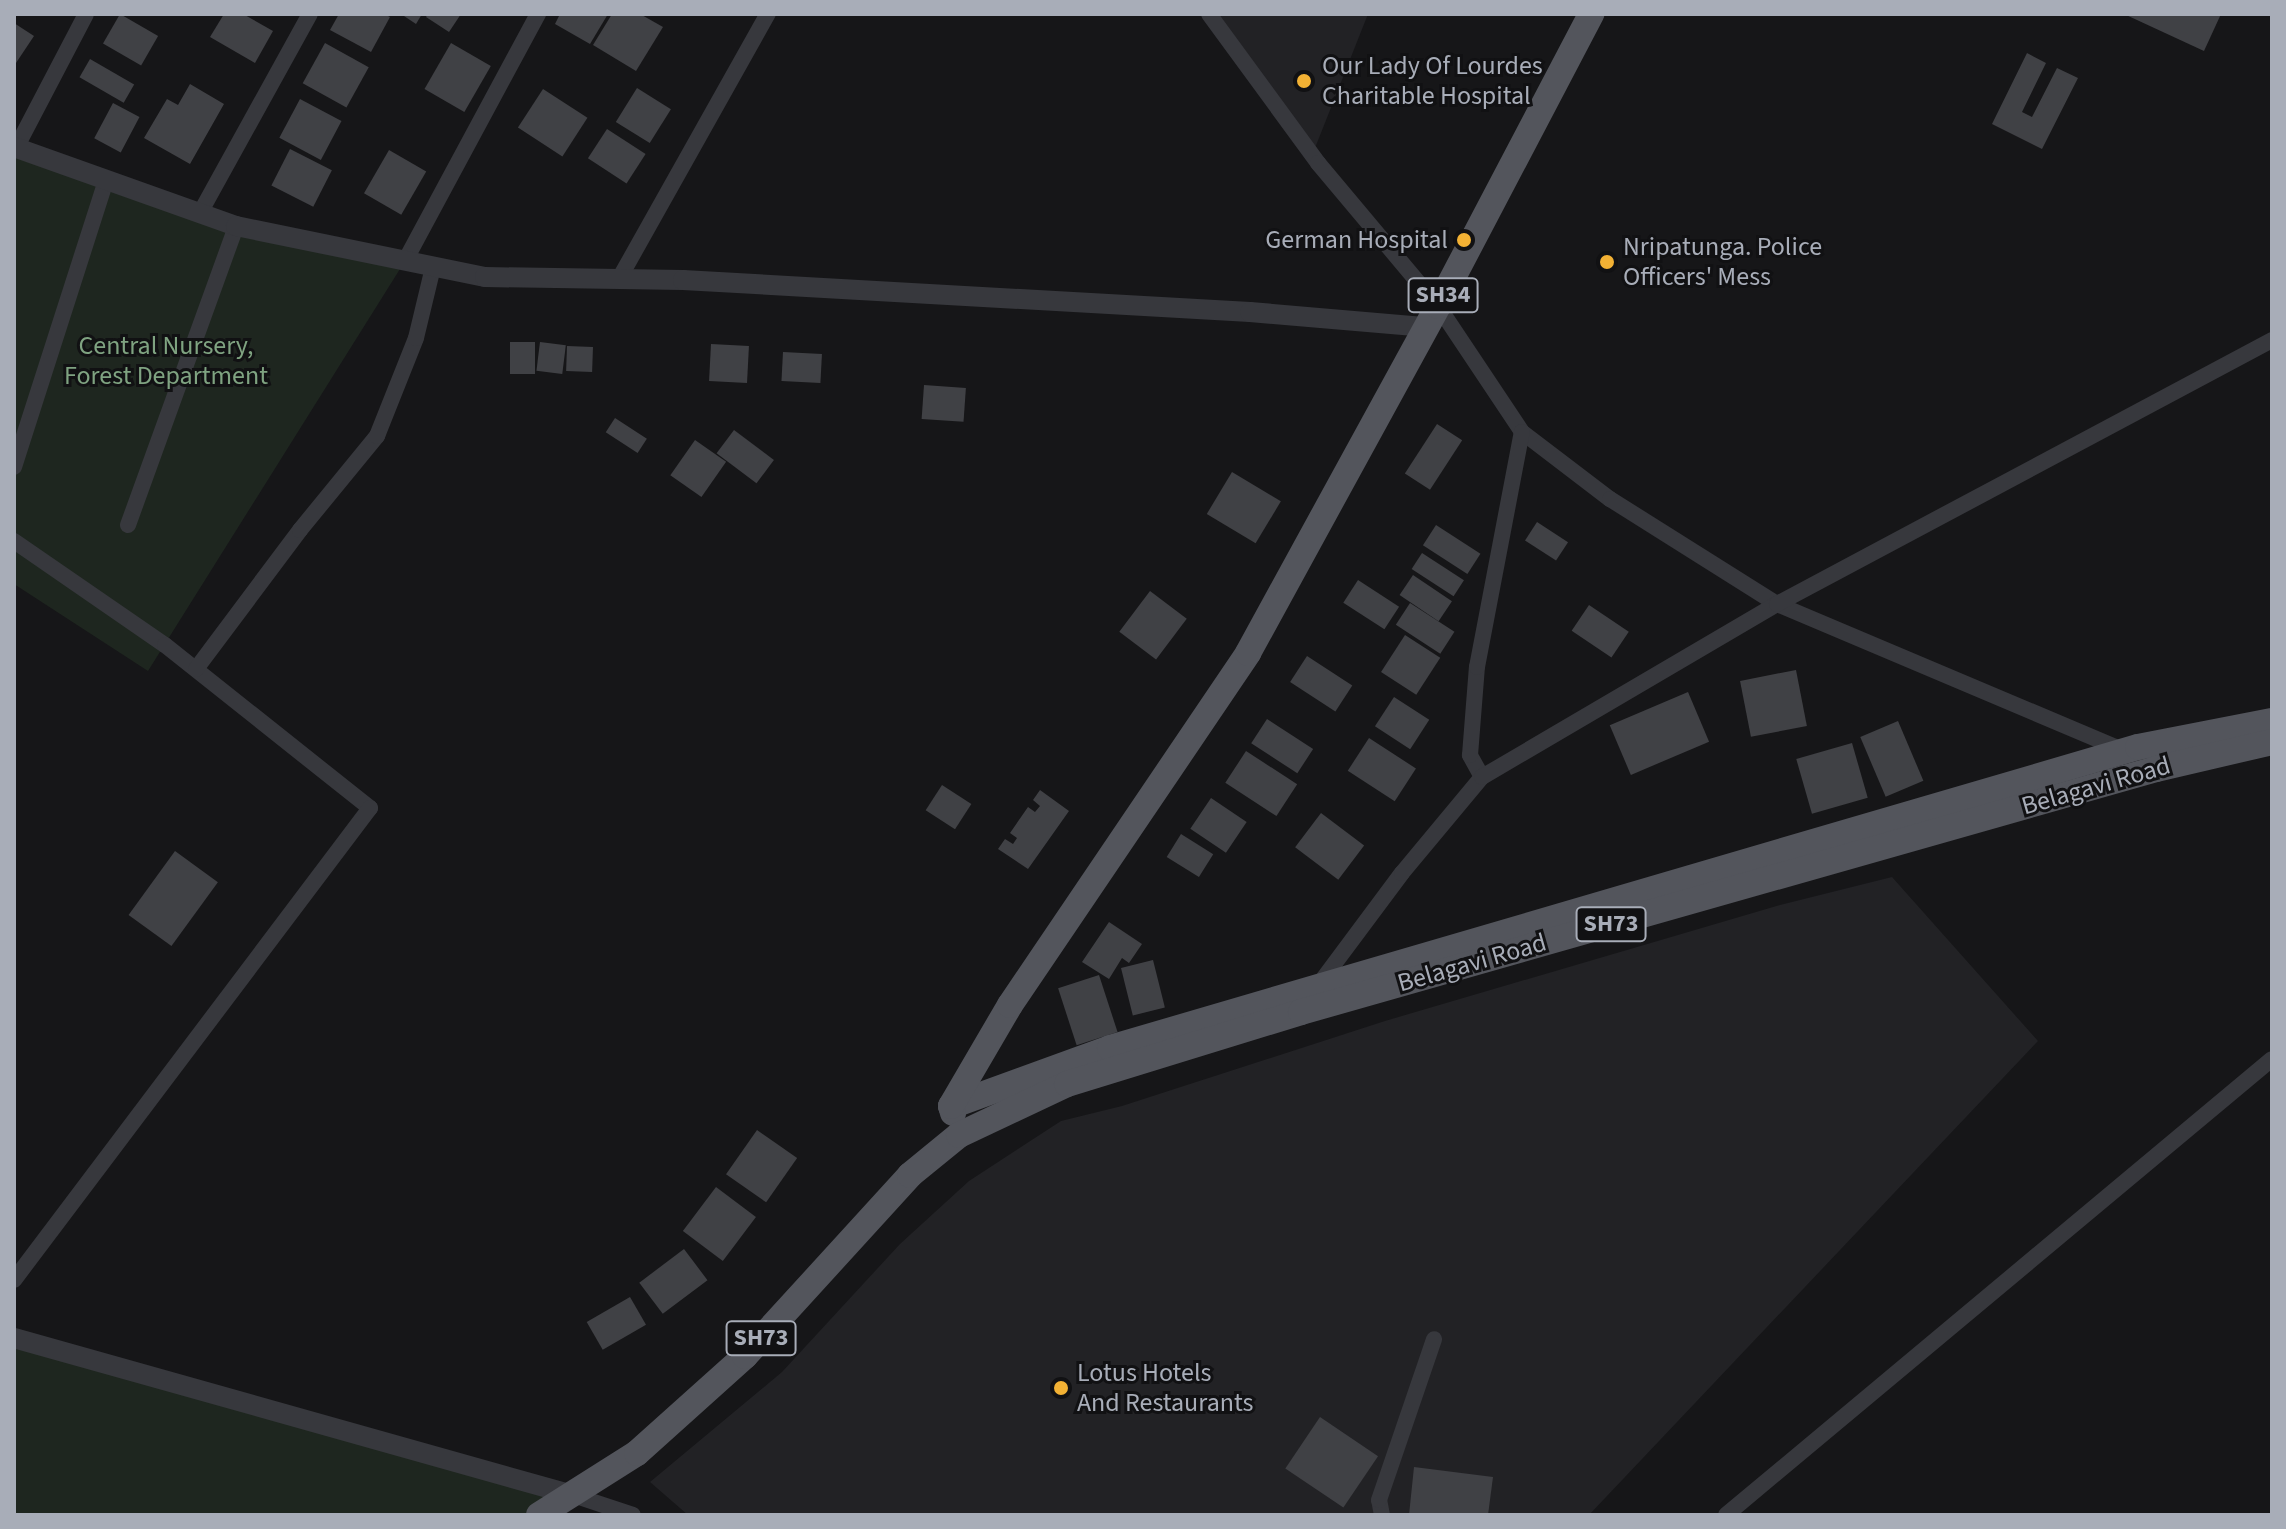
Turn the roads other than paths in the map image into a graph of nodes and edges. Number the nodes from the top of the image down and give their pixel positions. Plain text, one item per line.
1 (86, 14) edge
2 (310, 14) edge
3 (538, 14) edge
4 (768, 14) edge
5 (1209, 14) edge
6 (1591, 14) edge
7 (15, 148) edge
8 (106, 180) junction
9 (200, 213) junction
10 (236, 226) junction
11 (405, 261) junction
12 (433, 267) junction
13 (619, 279) junction
14 (1432, 316) junction
15 (2272, 340) edge
16 (1522, 432) junction
17 (14, 467) edge
18 (128, 525) dead end
19 (14, 541) edge
20 (1777, 604) junction
21 (196, 669) junction
22 (2272, 721) edge
23 (2272, 742) edge
24 (2124, 751) junction
25 (1482, 777) junction
26 (1316, 989) junction
27 (2272, 1059) edge
28 (951, 1106) junction
29 (959, 1135) junction
30 (14, 1280) edge
31 (14, 1338) edge
32 (1434, 1339) dead end
33 (573, 1495) junction
34 (539, 1515) edge
35 (633, 1515) edge
36 (1382, 1515) edge
37 (1726, 1515) edge

1 - 7 street
2 - 9 street
3 - 11 street
4 - 13 street
5 - 14 street
6 - 14 main road, SH34
7 - 8 street
8 - 9 street
8 - 17 street
9 - 10 street
10 - 11 street
10 - 18 street
11 - 12 street
12 - 13 street
12 - 21 street
13 - 14 street
14 - 16 street
14 - 28 main road, SH34
15 - 20 street
16 - 20 street
16 - 25 street
19 - 21 street
20 - 24 street
20 - 25 street
21 - 30 street
22 - 24 main road
23 - 29 main road, Belagavi Road / SH73
24 - 26 main road
25 - 26 street
26 - 28 main road
27 - 37 street
28 - 29 main road
29 - 33 main road, SH73
31 - 33 street
32 - 36 street
33 - 34 main road, SH73
33 - 35 street

